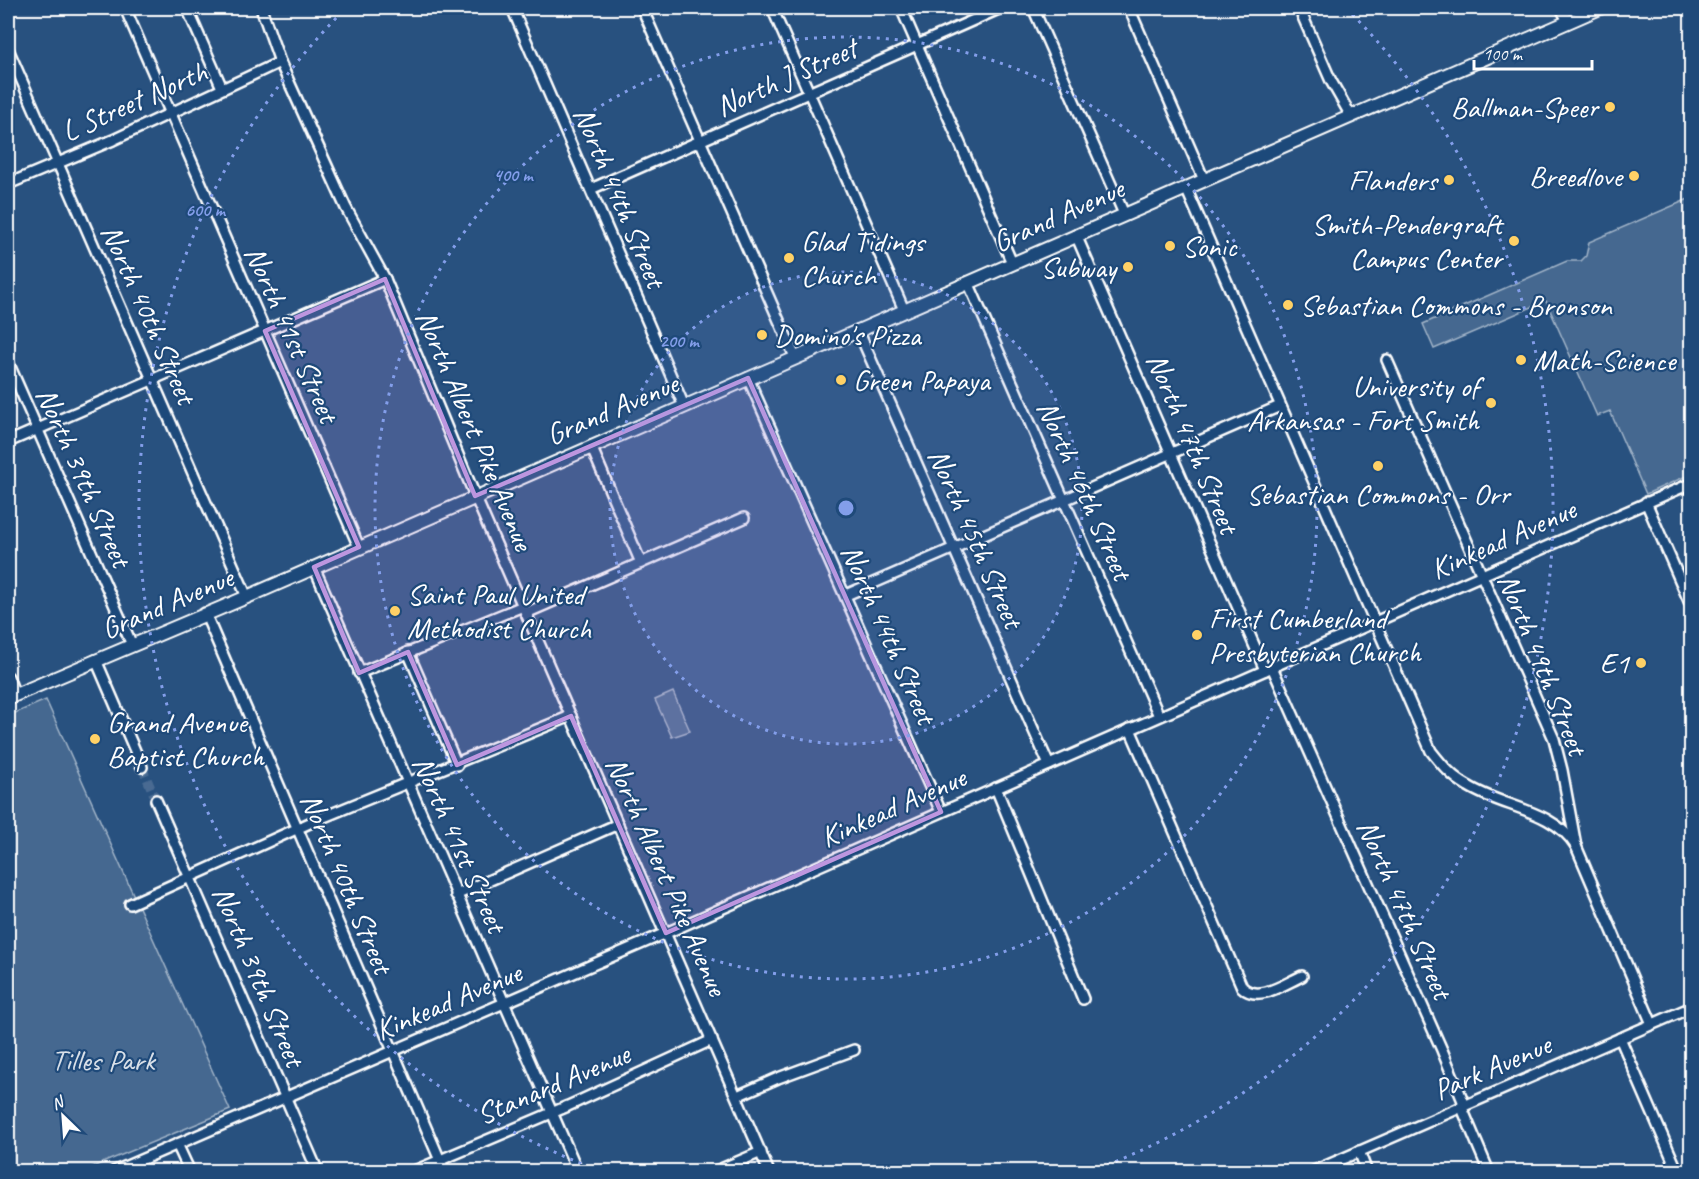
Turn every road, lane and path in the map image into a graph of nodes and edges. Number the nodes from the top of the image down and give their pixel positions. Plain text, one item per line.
1 (124, 8) edge
2 (187, 8) edge
3 (261, 8) edge
4 (512, 8) edge
5 (642, 8) edge
6 (772, 8) edge
7 (901, 8) edge
8 (1001, 8) edge
9 (1033, 8) edge
10 (1129, 8) edge
11 (1299, 8) edge
12 (1561, 8) edge
13 (1600, 8) edge
14 (1568, 21) junction
15 (917, 45) junction
16 (8, 49) edge
17 (280, 62) junction
18 (222, 87) junction
19 (808, 93) junction
20 (169, 112) junction
21 (1351, 116) junction
22 (701, 141) junction
23 (56, 163) junction
24 (1204, 180) junction
25 (8, 184) edge
26 (1185, 188) junction
27 (591, 189) junction
28 (1124, 214) junction
29 (1076, 235) junction
30 (1012, 263) junction
31 (385, 279) junction
32 (968, 282) junction
33 (904, 310) junction
34 (858, 330) junction
35 (266, 331) junction
36 (795, 357) junction
37 (1387, 360) dead end
38 (8, 362) edge
39 (748, 378) junction
40 (152, 380) junction
41 (684, 406) junction
42 (1280, 406) junction
43 (37, 429) junction
44 (8, 442) edge
45 (591, 446) junction
46 (1171, 453) junction
47 (1692, 483) edge
48 (475, 496) junction
49 (1063, 500) junction
50 (1646, 502) junction
51 (744, 518) dead end
52 (359, 547) junction
53 (954, 548) junction
54 (640, 563) junction
55 (314, 567) junction
56 (1481, 574) junction
57 (846, 595) junction
58 (247, 597) junction
59 (1692, 608) edge
60 (525, 610) junction
61 (205, 613) junction
62 (1373, 622) junction
63 (132, 645) junction
64 (408, 652) junction
65 (96, 660) junction
66 (1268, 668) junction
67 (359, 673) junction
68 (8, 677) edge
69 (11, 697) edge
70 (571, 716) junction
71 (1159, 716) junction
72 (1130, 729) junction
73 (457, 765) junction
74 (1049, 765) junction
75 (142, 767) tunnel mouth
76 (407, 784) junction
77 (996, 788) junction
78 (156, 800) tunnel mouth
79 (941, 812) junction
80 (618, 824) junction
81 (297, 829) junction
82 (1576, 846) junction
83 (189, 875) junction
84 (456, 895) junction
85 (130, 904) dead end
86 (666, 933) junction
87 (1302, 976) dead end
88 (1083, 999) dead end
89 (504, 1003) junction
90 (1692, 1007) edge
91 (1652, 1024) junction
92 (1620, 1038) junction
93 (712, 1040) junction
94 (394, 1050) junction
95 (854, 1050) dead end
96 (737, 1096) junction
97 (285, 1097) junction
98 (1463, 1106) junction
99 (552, 1112) junction
100 (177, 1144) junction
101 (1359, 1151) junction
102 (761, 1152) junction
103 (440, 1159) junction
104 (113, 1172) edge
105 (190, 1172) edge
106 (318, 1172) edge
107 (412, 1172) edge
108 (446, 1172) edge
109 (578, 1172) edge
110 (714, 1172) edge
111 (770, 1172) edge
112 (1312, 1172) edge
113 (1367, 1172) edge
114 (1489, 1172) edge
115 (1678, 1172) edge

1 - 20 street, North 41st Street
2 - 18 street
3 - 17 street, North Albert Pike Avenue
4 - 27 street, North 44th Street
5 - 22 street
6 - 19 street
7 - 15 street
8 - 15 street, North J Street
9 - 28 street
10 - 24 street
11 - 21 street
12 - 14 street
13 - 14 main road, Grand Avenue
14 - 21 main road, Grand Avenue
15 - 19 street, North J Street
15 - 30 street
16 - 23 street, North 40th Street
17 - 18 street, L Street North
17 - 31 street, North Albert Pike Avenue
18 - 20 street, L Street North
19 - 22 street, North J Street
19 - 33 street
20 - 23 street, L Street North
20 - 35 street, North 41st Street
21 - 24 main road, Grand Avenue
22 - 27 street, North J Street
22 - 36 street
23 - 25 street, L Street North
23 - 40 street, North 40th Street
24 - 26 main road, Grand Avenue
26 - 28 main road, Grand Avenue
26 - 42 street
27 - 41 street, North 44th Street
28 - 29 main road, Grand Avenue
29 - 30 main road, Grand Avenue
29 - 46 street, North 47th Street
30 - 32 main road, Grand Avenue
31 - 35 street
31 - 48 street, North Albert Pike Avenue
32 - 33 main road, Grand Avenue
32 - 49 street, North 46th Street
33 - 34 main road, Grand Avenue
34 - 36 main road, Grand Avenue
34 - 53 street, North 45th Street
35 - 40 street
35 - 52 street, North 41st Street
36 - 39 main road, Grand Avenue
37 - 56 street, North 49th Street
38 - 43 street, North 39th Street
39 - 41 main road, Grand Avenue
39 - 57 street, North 44th Street
40 - 43 street
40 - 58 street, North 40th Street
41 - 45 main road, Grand Avenue
42 - 46 street
42 - 62 street
43 - 44 street
43 - 63 street, North 39th Street
45 - 48 main road, Grand Avenue
45 - 54 street
46 - 49 street
46 - 66 street, North 47th Street
47 - 50 street, Kinkead Avenue
48 - 52 main road, Grand Avenue
48 - 60 street, North Albert Pike Avenue
49 - 53 street
49 - 71 street, North 46th Street
50 - 56 street, Kinkead Avenue
50 - 59 street
51 - 54 street
52 - 55 main road, Grand Avenue
53 - 57 street
53 - 74 street, North 45th Street
54 - 60 street
55 - 58 main road, Grand Avenue
55 - 67 street, North 41st Street
56 - 62 street, Kinkead Avenue
56 - 82 street, North 49th Street
57 - 79 street, North 44th Street
58 - 61 main road, Grand Avenue
60 - 64 street
60 - 70 street, North Albert Pike Avenue
61 - 63 main road, Grand Avenue
61 - 81 street, North 40th Street
62 - 66 street, Kinkead Avenue
62 - 82 street
63 - 65 main road, Grand Avenue
64 - 67 street
64 - 73 street
65 - 69 main road, Grand Avenue
65 - 75 street
66 - 71 street, Kinkead Avenue
66 - 98 street, North 47th Street
67 - 76 street, North 41st Street
68 - 69 street
70 - 73 street
70 - 80 street, North Albert Pike Avenue
71 - 72 street, Kinkead Avenue
72 - 74 street, Kinkead Avenue
72 - 87 street
73 - 76 street
74 - 77 street, Kinkead Avenue
76 - 81 street
76 - 84 street, North 41st Street
77 - 79 street, Kinkead Avenue
77 - 88 street
78 - 83 street, North 39th Street
79 - 86 street, Kinkead Avenue
80 - 84 street
80 - 86 street, North Albert Pike Avenue
81 - 83 street
81 - 94 street, North 40th Street
82 - 91 street, North 49th Street
83 - 85 street
83 - 97 street, North 39th Street
84 - 89 street, North 41st Street
86 - 89 street, Kinkead Avenue
86 - 93 street, North Albert Pike Avenue
89 - 94 street, Kinkead Avenue
89 - 99 street, North 41st Street
90 - 91 street, Park Avenue
91 - 92 street, Park Avenue
92 - 98 street, Park Avenue
92 - 115 street
93 - 96 street, North Albert Pike Avenue
93 - 99 street, Stanard Avenue
94 - 97 street, Kinkead Avenue
94 - 103 street, North 40th Street
95 - 96 street
96 - 102 street, North Albert Pike Avenue
97 - 100 street, Kinkead Avenue
97 - 106 street, North 39th Street
98 - 101 street, Park Avenue
98 - 114 street, North 47th Street
99 - 103 street, Stanard Avenue
99 - 109 street, North 41st Street
100 - 104 street, Kinkead Avenue
100 - 105 street
101 - 112 street, Park Avenue
101 - 113 street
102 - 110 street
102 - 111 street, North Albert Pike Avenue
103 - 107 street, Stanard Avenue
103 - 108 street, North 40th Street

